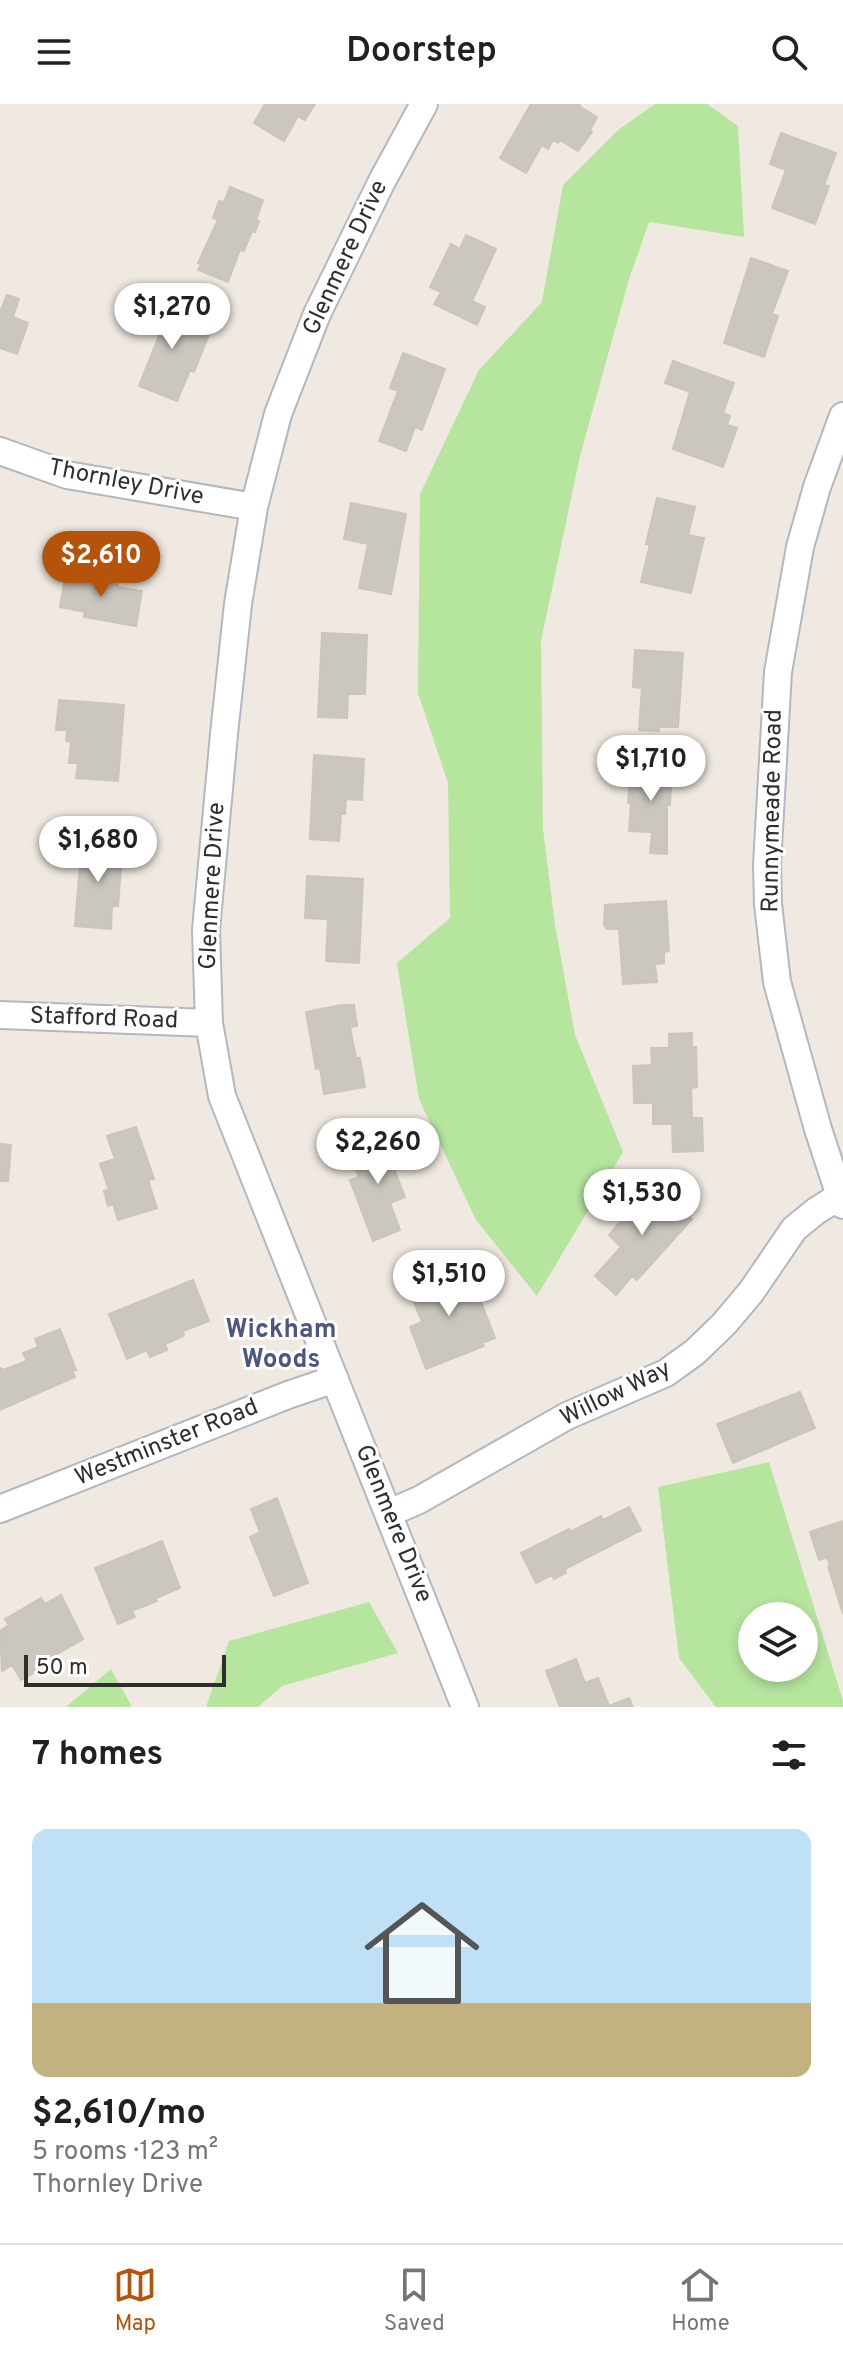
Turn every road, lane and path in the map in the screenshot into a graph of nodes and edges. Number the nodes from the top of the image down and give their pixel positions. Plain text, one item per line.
1 (424, 104) edge
2 (843, 416) edge
3 (0, 451) edge
4 (254, 507) junction
5 (0, 1015) edge
6 (209, 1023) junction
7 (842, 1201) edge
8 (335, 1379) junction
9 (0, 1509) edge
10 (389, 1513) junction
11 (465, 1707) edge

1 - 4 street, Glenmere Drive
2 - 7 street, Runnymeade Road
3 - 4 street, Thornley Drive
4 - 6 street, Glenmere Drive
5 - 6 street, Stafford Road
6 - 8 street, Glenmere Drive
7 - 10 street, Willow Way
8 - 9 street, Westminster Road
8 - 10 street, Glenmere Drive
10 - 11 street, Glenmere Drive

